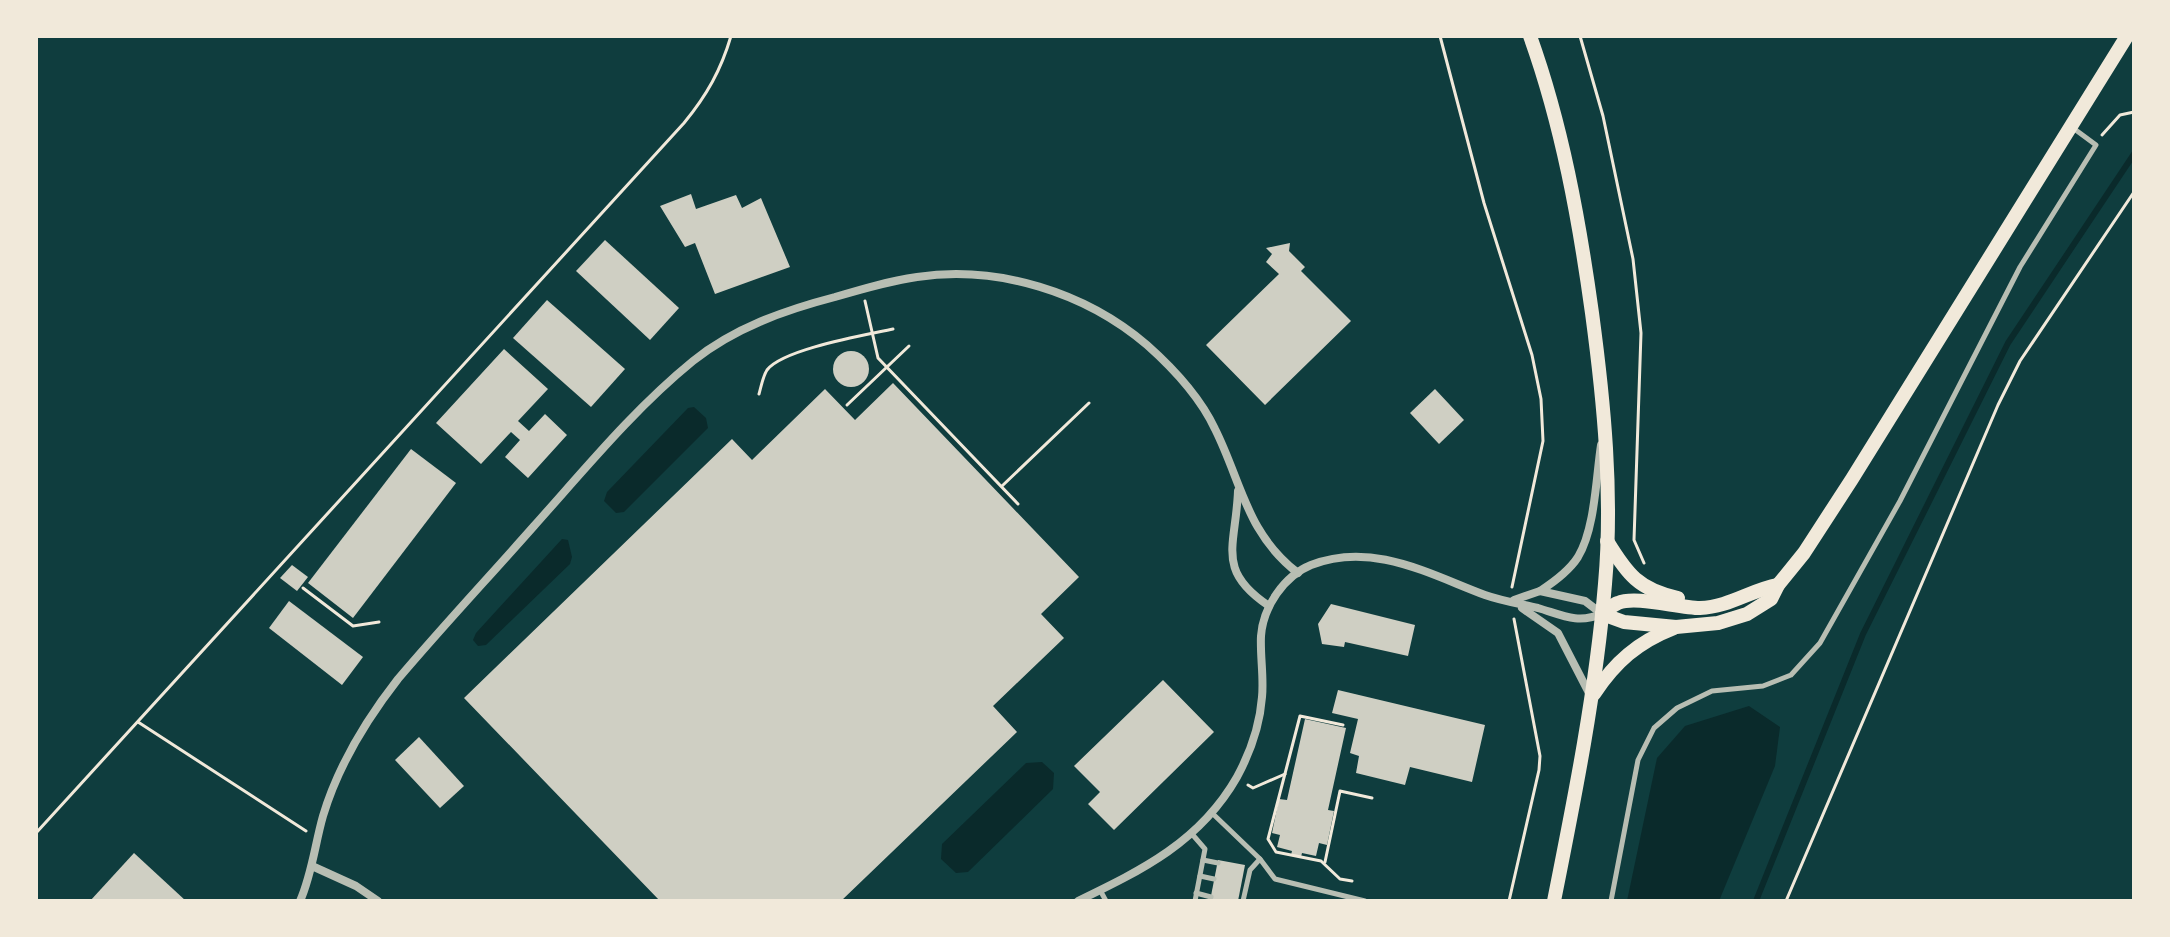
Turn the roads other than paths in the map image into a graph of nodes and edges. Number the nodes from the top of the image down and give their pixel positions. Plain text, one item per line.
1 (1530, 36) edge
2 (2127, 36) edge
3 (2071, 126) junction
4 (1604, 424) junction
5 (1238, 486) junction
6 (1607, 541) junction
7 (1298, 573) junction
8 (1778, 585) junction
9 (1762, 588) junction
10 (1540, 591) junction
11 (1511, 601) junction
12 (1269, 606) junction
13 (1602, 614) junction
14 (1676, 627) junction
15 (1591, 698) junction
16 (1212, 813) junction
17 (1192, 834) junction
18 (1260, 859) junction
19 (1203, 860) junction
20 (1218, 863) dead end
21 (312, 866) junction
22 (1200, 876) junction
23 (1214, 879) dead end
24 (1100, 890) junction
25 (1196, 893) junction
26 (1211, 897) dead end
27 (300, 901) edge
28 (378, 901) edge
29 (1078, 901) edge
30 (1106, 901) edge
31 (1195, 901) edge
32 (1243, 901) edge
33 (1365, 901) edge
34 (1554, 901) edge
35 (1611, 901) edge

1 - 4 main road
2 - 3 main road
3 - 8 main road
3 - 35 lane
4 - 6 main road
4 - 10 street
5 - 7 street
5 - 12 street
5 - 21 street
6 - 9 main road
6 - 13 main road
7 - 11 street
7 - 12 street
8 - 9 main road
8 - 14 main road
9 - 13 main road
10 - 11 street
10 - 13 street
11 - 13 street
11 - 15 street
12 - 16 street
13 - 14 main road
13 - 15 main road
14 - 15 main road
15 - 34 main road
16 - 17 street
16 - 18 lane
17 - 19 lane
17 - 24 street
18 - 32 lane
18 - 33 lane
19 - 20 lane
19 - 22 lane
21 - 27 street
21 - 28 street
22 - 23 lane
22 - 25 lane
24 - 29 street
24 - 30 lane
25 - 26 lane
25 - 31 lane

